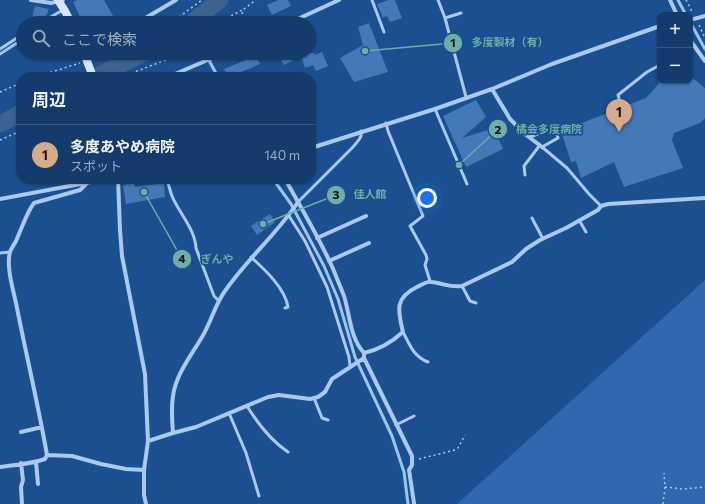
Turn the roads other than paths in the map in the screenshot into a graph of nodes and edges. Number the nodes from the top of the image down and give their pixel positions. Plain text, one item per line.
1 (31, 0) edge
2 (176, 0) edge
3 (339, 0) edge
4 (372, 0) edge
5 (438, 0) edge
6 (670, 0) edge
7 (60, 1) edge
8 (64, 9) junction
9 (676, 12) edge
10 (461, 13) dead end
11 (52, 16) edge
12 (68, 16) edge
13 (149, 16) edge
14 (304, 16) edge
15 (705, 16) edge
16 (445, 18) junction
17 (693, 20) edge
18 (657, 27) edge
19 (384, 32) dead end
20 (16, 39) edge
21 (693, 44) edge
22 (696, 47) junction
23 (693, 48) edge
24 (0, 49) edge
25 (85, 60) edge
26 (206, 60) edge
27 (705, 61) edge
28 (657, 67) edge
29 (91, 72) edge
30 (179, 72) edge
31 (492, 89) junction
32 (466, 98) junction
33 (620, 102) dead end
34 (435, 108) junction
35 (386, 123) junction
36 (361, 131) junction
37 (530, 137) junction
38 (316, 146) edge
39 (541, 146) junction
40 (525, 175) dead end
41 (82, 184) edge
42 (86, 184) edge
43 (118, 184) edge
44 (168, 184) edge
45 (288, 184) edge
46 (467, 184) dead end
47 (705, 198) edge
48 (0, 199) edge
49 (298, 202) junction
50 (602, 206) junction
51 (289, 216) junction
52 (366, 216) dead end
53 (532, 218) dead end
54 (579, 220) junction
55 (586, 232) dead end
56 (317, 238) junction
57 (543, 239) junction
58 (369, 243) dead end
59 (10, 252) junction
60 (0, 253) edge
61 (251, 258) junction
62 (329, 261) junction
63 (430, 281) junction
64 (462, 286) junction
65 (219, 302) junction
66 (476, 303) dead end
67 (285, 308) dead end
68 (403, 332) junction
69 (364, 355) junction
70 (428, 362) dead end
71 (350, 366) junction
72 (314, 398) junction
73 (247, 406) junction
74 (229, 414) junction
75 (414, 416) dead end
76 (328, 420) dead end
77 (396, 425) junction
78 (42, 427) junction
79 (20, 432) dead end
80 (173, 433) junction
81 (148, 441) junction
82 (288, 452) dead end
83 (47, 455) junction
84 (36, 462) junction
85 (21, 463) junction
86 (0, 468) edge
87 (144, 470) junction
88 (38, 484) dead end
89 (259, 496) dead end
90 (414, 503) dead end
91 (22, 504) edge
92 (146, 504) edge

1 - 7 street
2 - 13 street
3 - 14 street
4 - 19 lane
5 - 16 lane
6 - 9 street
7 - 8 street
8 - 11 lane
8 - 12 street
10 - 16 lane
15 - 17 street
16 - 32 lane
18 - 31 street
20 - 24 lane
21 - 22 street
22 - 23 lane
22 - 27 street
25 - 29 street, bridge
26 - 30 street
28 - 33 lane
31 - 32 street
31 - 37 street
32 - 34 street
34 - 35 street
34 - 46 lane
35 - 36 street
35 - 63 lane
36 - 38 street
36 - 49 lane
37 - 39 street
37 - 39 lane
39 - 40 lane
39 - 50 lane
41 - 48 street
42 - 59 street
43 - 81 street
44 - 65 lane
45 - 49 street
47 - 50 street
49 - 51 street
49 - 56 street
50 - 54 street
51 - 61 street
51 - 71 lane
52 - 56 street
53 - 57 lane
54 - 55 lane
54 - 57 street
56 - 62 street
57 - 64 street
58 - 62 street
59 - 60 lane
59 - 78 street
61 - 65 street
61 - 67 lane
62 - 69 street
63 - 64 street
63 - 68 street
64 - 66 lane
65 - 80 street
68 - 69 street
68 - 70 lane
69 - 71 street
69 - 77 street
71 - 72 street
72 - 73 street
72 - 76 lane
73 - 74 street
73 - 82 lane
74 - 80 street
74 - 89 lane
75 - 77 lane
77 - 90 street
78 - 79 street
78 - 83 street
80 - 81 street
81 - 87 street
83 - 84 street
83 - 87 street
84 - 85 street
84 - 88 street
85 - 86 street
85 - 91 street
87 - 92 street

